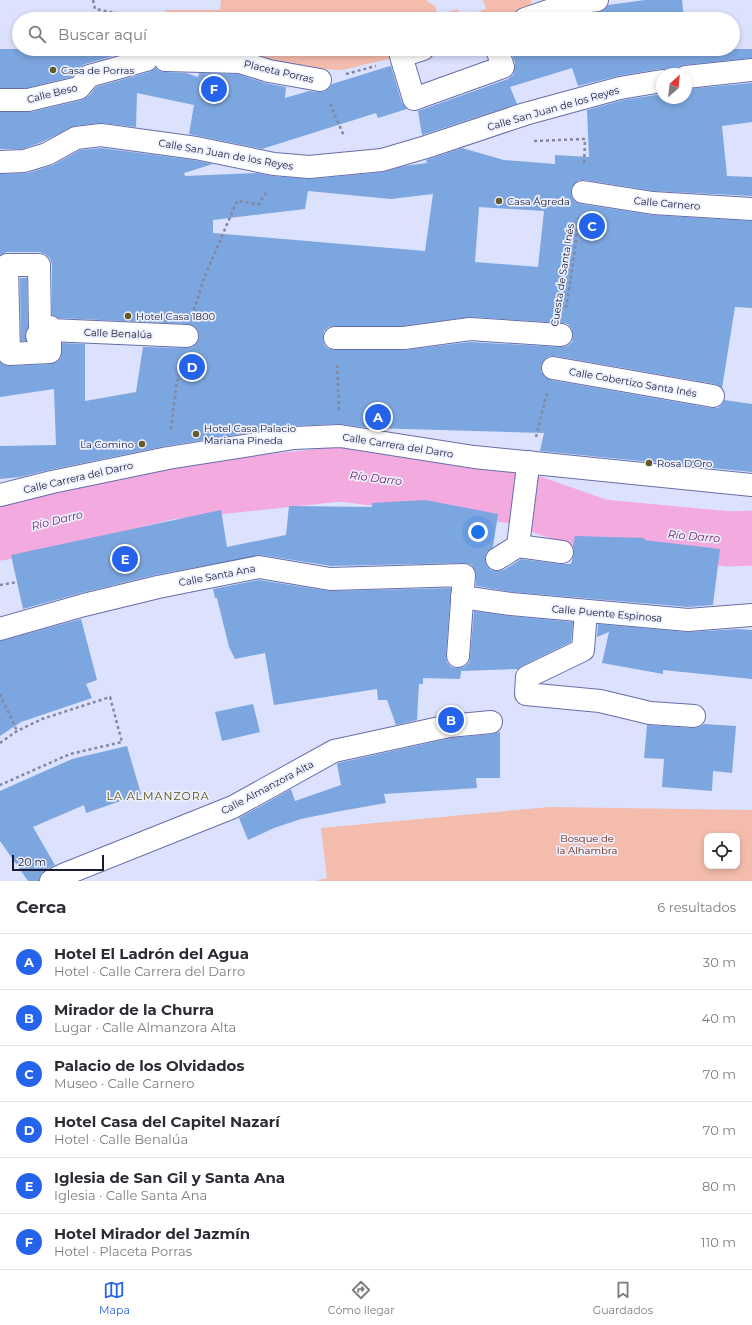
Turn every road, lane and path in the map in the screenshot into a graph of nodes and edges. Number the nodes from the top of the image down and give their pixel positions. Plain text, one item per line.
1 (93, 0) edge
2 (597, 0) edge
3 (111, 12) edge
4 (546, 12) edge
5 (499, 56) edge
6 (402, 59) joint
7 (155, 60) joint
8 (752, 70) edge
9 (692, 76) edge
10 (320, 80) junction
11 (656, 82) edge
12 (0, 100) edge
13 (532, 141) dead end
14 (347, 142) dead end
15 (0, 162) edge
16 (270, 186) dead end
17 (583, 192) junction
18 (752, 209) edge
19 (23, 268) dead end
20 (50, 330) junction
21 (187, 336) junction
22 (561, 336) joint
23 (335, 338) joint
24 (12, 347) edge
25 (553, 368) joint
26 (713, 396) dead end
27 (340, 436) junction
28 (168, 458) junction
29 (528, 468) junction
30 (752, 485) edge
31 (0, 495) edge
32 (519, 538) junction
33 (562, 552) dead end
34 (497, 559) dead end
35 (17, 582) dead end
36 (0, 585) edge
37 (462, 597) junction
38 (586, 611) junction
39 (752, 615) edge
40 (0, 629) edge
41 (458, 656) dead end
42 (0, 694) edge
43 (694, 716) dead end
44 (491, 722) dead end
45 (17, 731) junction
46 (0, 743) edge
47 (0, 785) edge
48 (51, 881) edge

1 - 3 path
2 - 4 street
5 - 6 street
6 - 10 path
7 - 10 street, Placeta Porras
7 - 12 street, Calle Beso
8 - 9 street
10 - 14 path
11 - 15 street, Calle San Juan de los Reyes
13 - 17 path, Cuesta de Santa Inés
16 - 21 path
17 - 18 street, Calle Carnero
17 - 22 path, Cuesta de Santa Inés
19 - 24 street
20 - 21 street, Calle Benalúa
20 - 24 street
20 - 24 street
21 - 28 path
22 - 23 street
23 - 27 path
25 - 26 street, Calle Cobertizo Santa Inés
25 - 29 path
27 - 28 street, Calle Carrera del Darro
27 - 29 street, Calle Carrera del Darro
28 - 31 street, Calle Carrera del Darro
29 - 30 street, Calle Carrera del Darro
29 - 32 street
32 - 33 street
32 - 34 street
35 - 36 path
37 - 38 street, Calle Puente Espinosa
37 - 40 street, Calle Santa Ana
37 - 41 street
38 - 39 street, Calle Puente Espinosa
38 - 43 street
42 - 45 path
44 - 48 street, Calle Almanzora Alta
45 - 46 path
45 - 47 path

